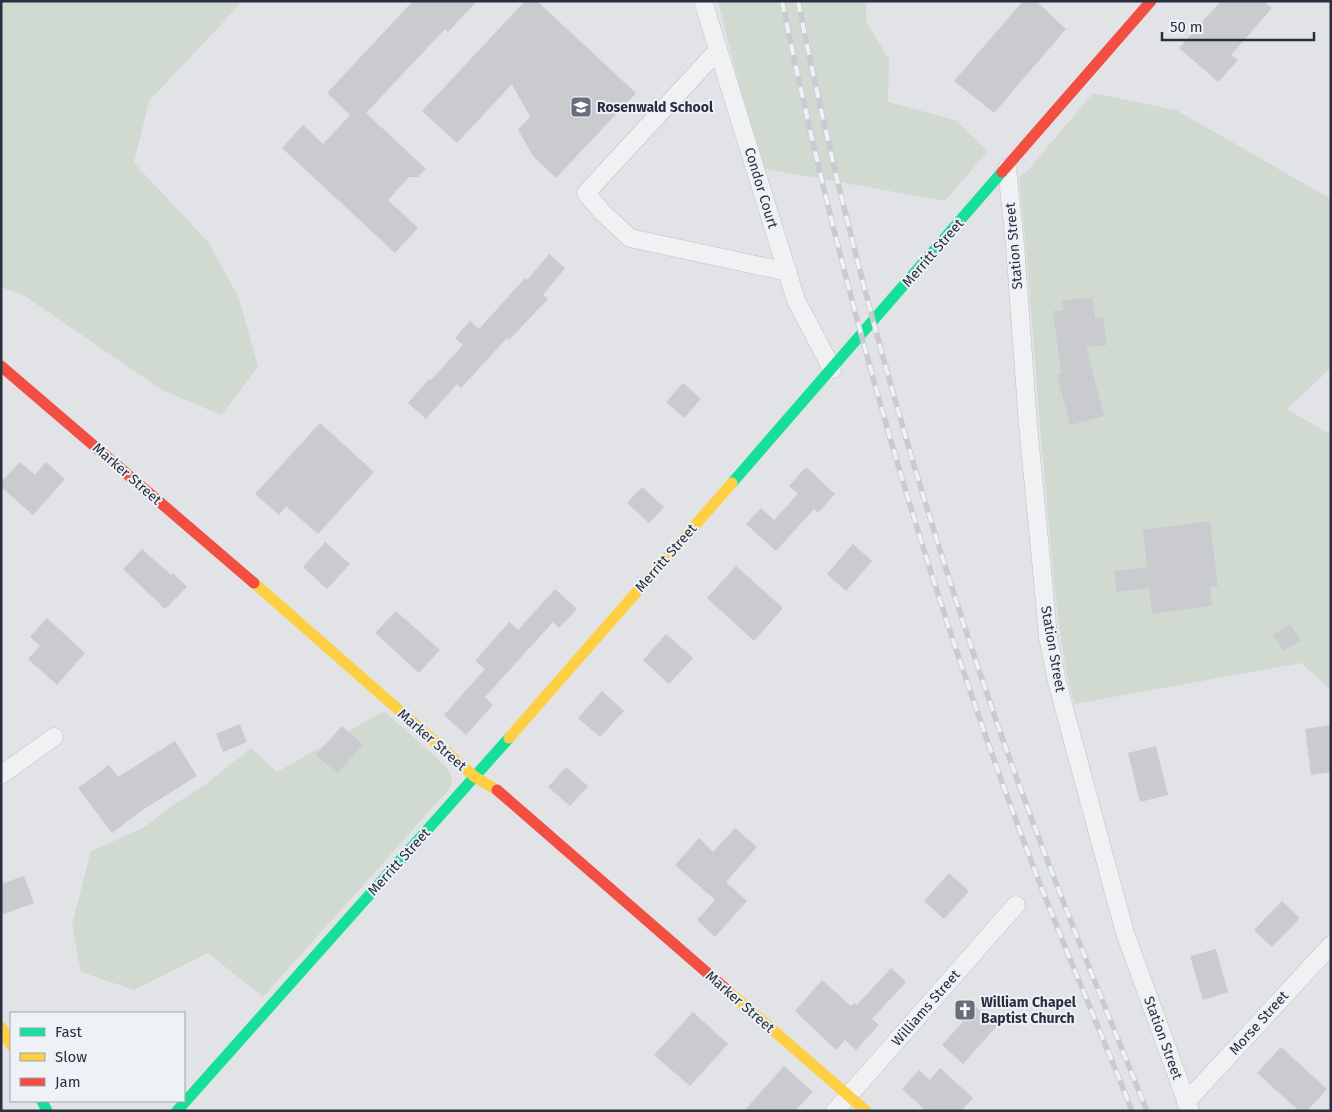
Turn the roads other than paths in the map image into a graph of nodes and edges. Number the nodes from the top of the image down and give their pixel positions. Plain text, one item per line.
1 (703, 1) edge
2 (1151, 1) edge
3 (718, 50) junction
4 (1007, 168) junction
5 (788, 272) junction
6 (1, 366) edge
7 (832, 369) junction
8 (54, 737) dead end
9 (1, 775) edge
10 (475, 777) junction
11 (1016, 905) dead end
12 (1331, 945) edge
13 (1, 1027) edge
14 (10, 1043) edge
15 (848, 1096) junction
16 (1188, 1106) edge
17 (177, 1111) edge
18 (835, 1111) edge
19 (866, 1111) edge

1 - 3 street, Condor Court
2 - 4 street, Merritt Street
3 - 5 street, Condor Court
3 - 5 street
4 - 7 street, Merritt Street
4 - 16 street, Station Street
5 - 7 street, Condor Court
6 - 10 street, Marker Street
7 - 10 street, Merritt Street
8 - 9 street
10 - 15 street, Marker Street
10 - 17 street, Merritt Street
11 - 15 street, Williams Street
12 - 16 street, Morse Street
13 - 14 street
15 - 18 street, Williams Street
15 - 19 street, Marker Street

